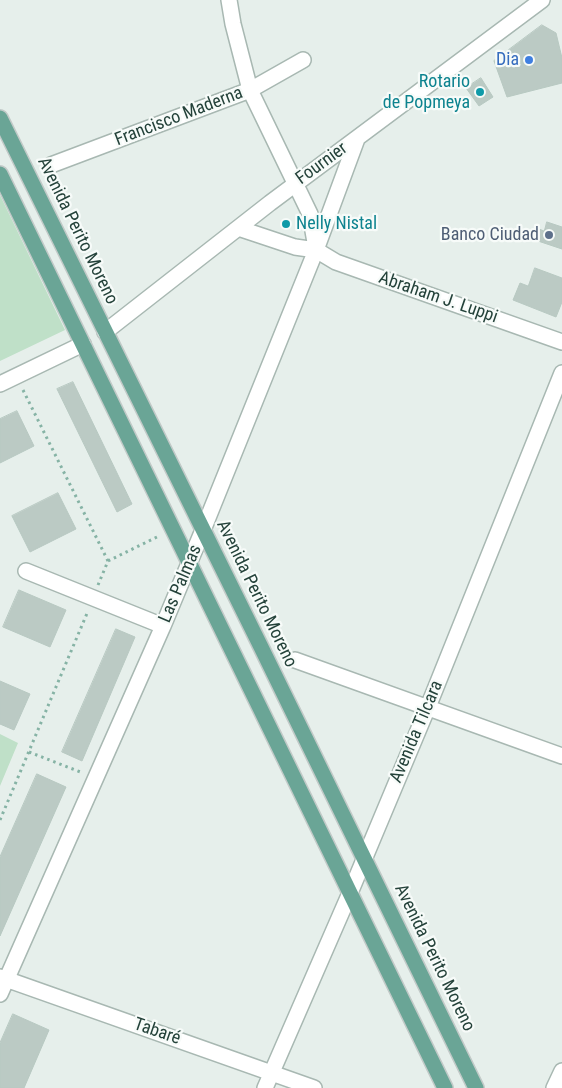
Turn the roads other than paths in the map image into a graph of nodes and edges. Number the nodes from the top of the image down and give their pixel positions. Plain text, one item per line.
1 (229, 0) edge
2 (542, 0) edge
3 (303, 60) dead end
4 (250, 90) junction
5 (0, 118) edge
6 (357, 139) junction
7 (51, 165) dead end
8 (0, 174) edge
9 (295, 184) junction
10 (238, 228) junction
11 (316, 250) junction
12 (105, 332) junction
13 (562, 342) edge
14 (83, 344) junction
15 (562, 373) edge
16 (0, 384) edge
17 (203, 530) junction
18 (190, 562) junction
19 (26, 571) dead end
20 (163, 626) junction
21 (295, 660) dead end
22 (428, 707) junction
23 (562, 756) edge
24 (364, 857) junction
25 (350, 893) junction
26 (3, 978) edge
27 (0, 994) edge
28 (562, 1071) edge
29 (271, 1072) junction
30 (265, 1088) edge
31 (314, 1088) edge
32 (445, 1088) edge
33 (476, 1088) edge
34 (554, 1088) edge

1 - 4 street
2 - 6 street, Fournier
3 - 4 street, Francisco Maderna
4 - 7 street, Francisco Maderna
4 - 9 street
5 - 12 main road, Avenida Perito Moreno
6 - 9 street, Fournier
6 - 11 street, Las Palmas
8 - 14 main road
9 - 10 street, Fournier
9 - 11 street
10 - 11 street, Abraham J. Luppi
10 - 12 street, Fournier
11 - 13 street, Abraham J. Luppi
11 - 17 street, Las Palmas
12 - 17 main road, Avenida Perito Moreno
14 - 16 street
14 - 18 main road
15 - 22 street, Avenida Tilcara
17 - 18 street, Las Palmas
17 - 24 main road, Avenida Perito Moreno
18 - 20 street, Las Palmas
18 - 25 main road
19 - 20 street
20 - 26 street, Las Palmas
21 - 22 street
22 - 23 street
22 - 24 street, Avenida Tilcara
24 - 25 street, Avenida Tilcara
24 - 33 main road, Avenida Perito Moreno
25 - 29 street, Avenida Tilcara
25 - 32 main road
26 - 27 street, Las Palmas
26 - 29 street, Tabaré
28 - 34 street
29 - 30 street, Avenida Tilcara
29 - 31 street, Tabaré

